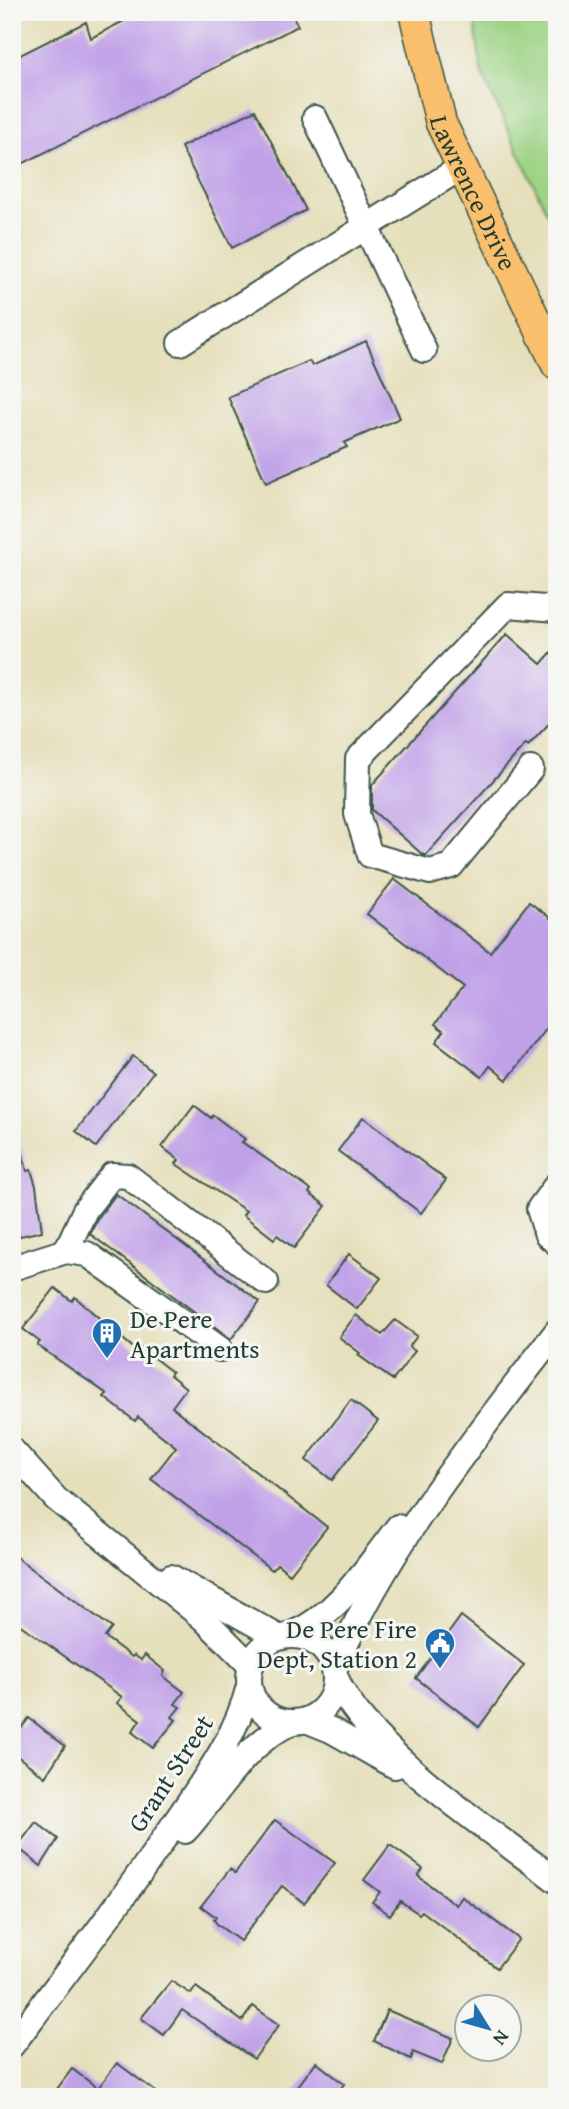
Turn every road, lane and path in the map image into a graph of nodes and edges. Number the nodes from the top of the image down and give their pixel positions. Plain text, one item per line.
1 (414, 12) edge
2 (315, 118) dead end
3 (462, 167) junction
4 (365, 228) junction
5 (180, 343) dead end
6 (424, 350) dead end
7 (557, 365) edge
8 (557, 609) edge
9 (531, 769) dead end
10 (557, 1184) edge
11 (557, 1243) edge
12 (66, 1251) junction
13 (12, 1268) edge
14 (266, 1282) dead end
15 (557, 1331) edge
16 (220, 1349) dead end
17 (12, 1450) edge
18 (440, 1484) junction
19 (113, 1543) junction
20 (284, 1636) junction
21 (335, 1673) junction
22 (250, 1676) junction
23 (299, 1721) junction
24 (438, 1791) junction
25 (557, 1881) edge
26 (131, 1887) junction
27 (12, 2045) edge

1 - 3 main road, Lawrence Drive
2 - 4 street
3 - 4 street
3 - 7 main road, Lawrence Drive
4 - 5 street
4 - 6 street
8 - 9 street
10 - 11 street
12 - 13 street
12 - 14 street
12 - 16 street
15 - 18 street, Grant Street
17 - 19 street
18 - 20 street, Grant Street
18 - 21 street, Grant Street
19 - 20 street
19 - 22 street
20 - 21 street
20 - 22 street, Grant Street
21 - 23 street, Grant Street
21 - 24 street
22 - 23 street
22 - 26 street, Grant Street
23 - 24 street
23 - 26 street, Grant Street
24 - 25 street
26 - 27 street, Grant Street

